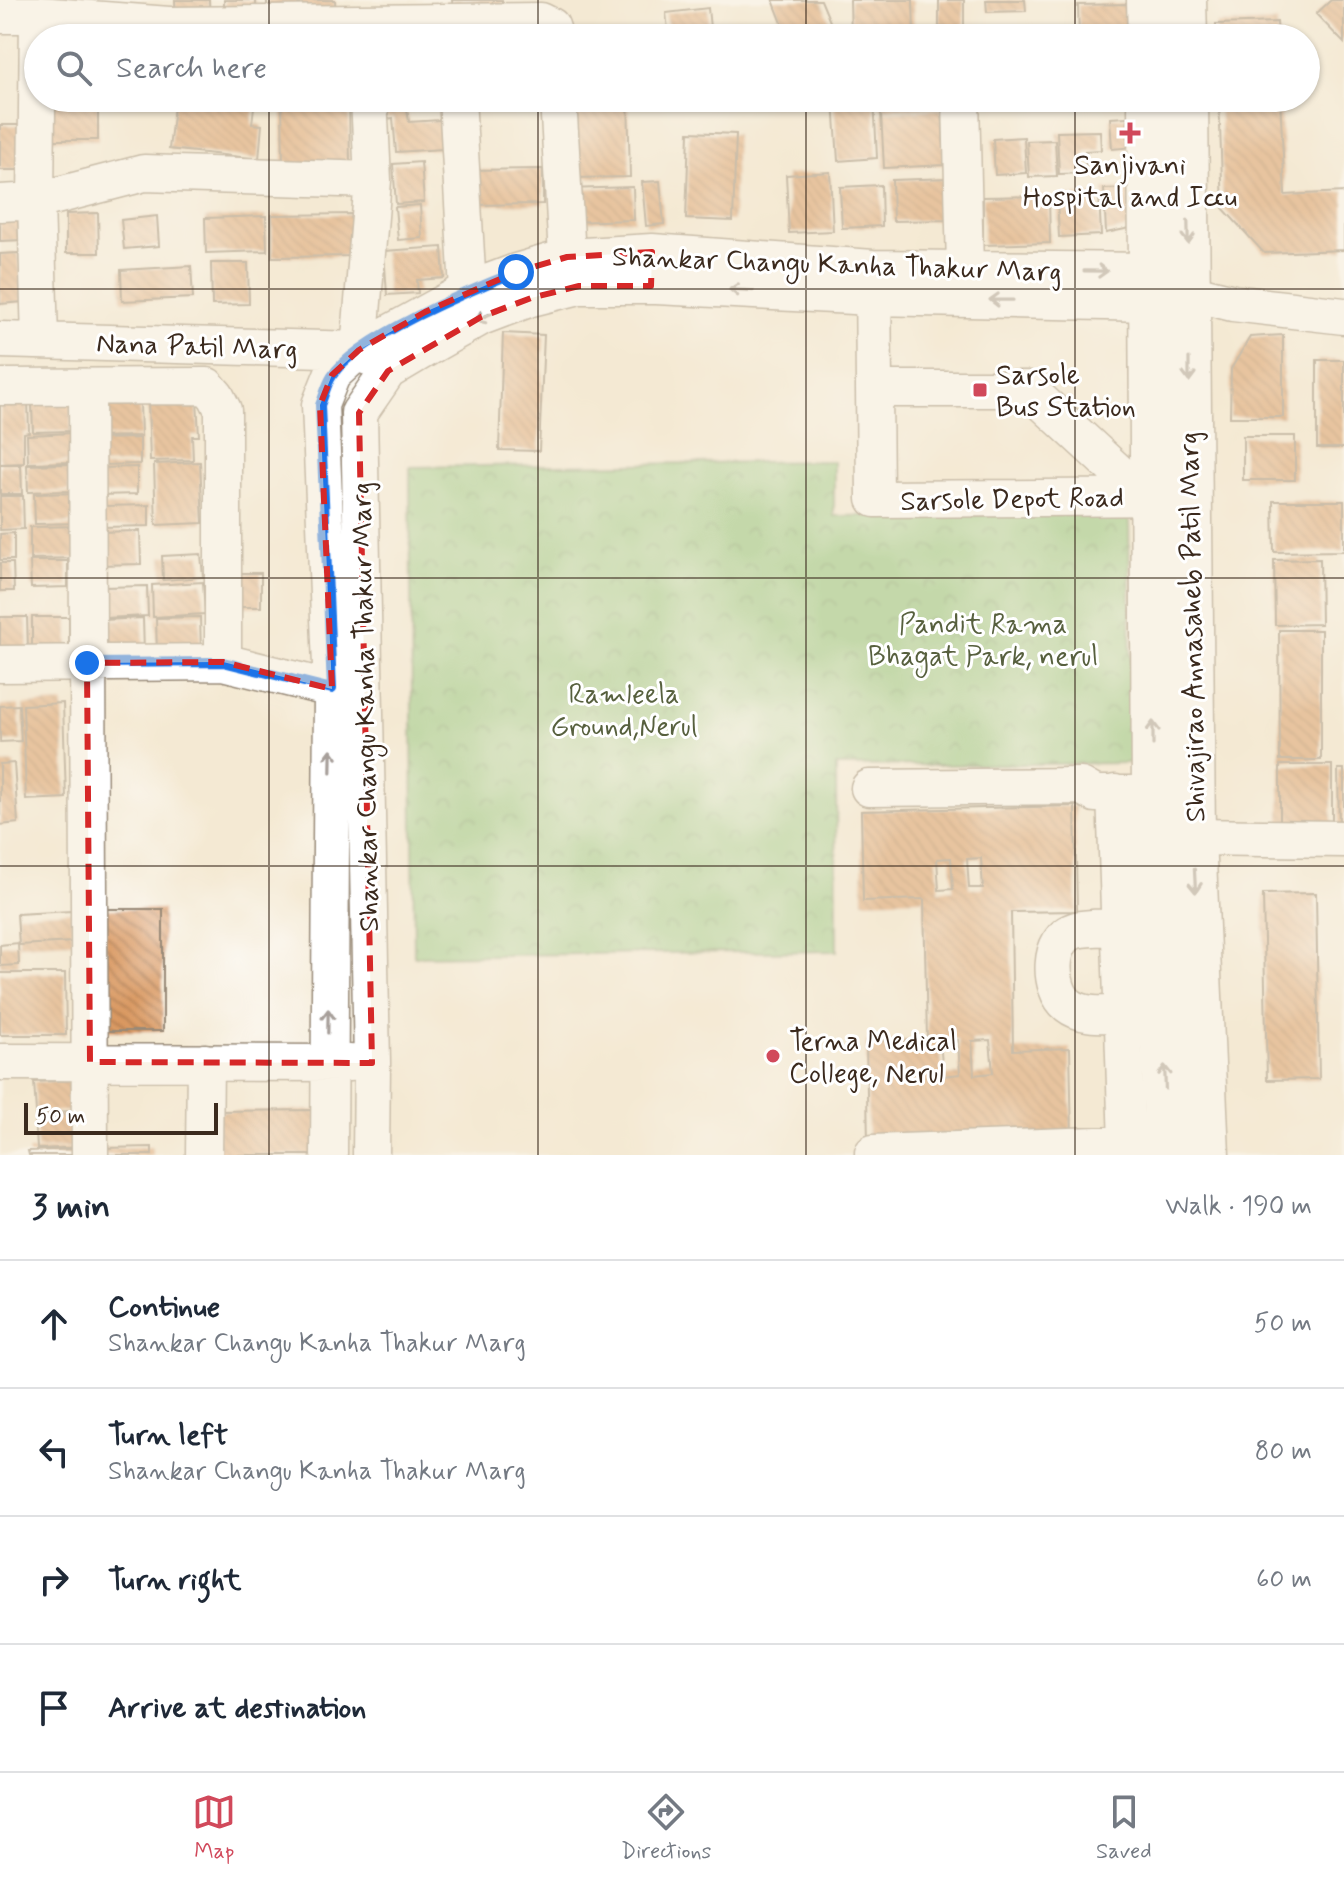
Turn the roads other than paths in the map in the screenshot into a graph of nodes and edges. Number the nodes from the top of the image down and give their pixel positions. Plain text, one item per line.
1 (1149, 0) edge
2 (1184, 0) edge
3 (168, 13) edge
4 (0, 15) edge
5 (38, 15) junction
6 (366, 20) edge
7 (448, 21) edge
8 (38, 24) edge
9 (547, 24) edge
10 (1150, 24) edge
11 (1185, 24) edge
12 (37, 112) edge
13 (370, 112) edge
14 (458, 112) edge
15 (559, 112) edge
16 (961, 112) edge
17 (1151, 112) edge
18 (1184, 112) edge
19 (373, 180) junction
20 (36, 201) junction
21 (0, 203) edge
22 (567, 257) junction
23 (651, 269) junction
24 (965, 269) junction
25 (873, 282) junction
26 (1165, 289) junction
27 (468, 290) junction
28 (1344, 316) edge
29 (0, 340) edge
30 (40, 340) junction
31 (359, 350) junction
32 (388, 371) junction
33 (0, 387) edge
34 (87, 387) junction
35 (874, 389) junction
36 (1162, 497) junction
37 (223, 662) junction
38 (87, 663) junction
39 (0, 664) edge
40 (347, 690) junction
41 (869, 788) dead end
42 (1164, 805) junction
43 (1344, 839) edge
44 (1120, 927) junction
45 (1123, 1014) junction
46 (0, 1062) edge
47 (90, 1062) junction
48 (205, 1062) junction
49 (328, 1062) junction
50 (372, 1063) junction
51 (1175, 1148) edge
52 (873, 1153) dead end
53 (90, 1155) edge
54 (204, 1155) edge
55 (329, 1155) edge
56 (371, 1155) edge

1 - 10 main road
2 - 11 main road
3 - 5 street
3 - 6 street
4 - 5 street
5 - 8 street
6 - 7 street
7 - 9 street
12 - 20 street
13 - 19 street
14 - 27 street
15 - 22 street
16 - 24 street
17 - 26 main road, Shivajirao Annasaheb Patil Marg
18 -> 26 main road, Shivajirao Annasaheb Patil Marg
19 - 20 street
19 - 31 street
20 - 21 street
20 - 30 street
22 - 23 street, Shankar Changu Kanha Thakur Marg
22 - 27 street, Shankar Changu Kanha Thakur Marg
23 - 25 street, Shankar Changu Kanha Thakur Marg
23 -> 32 street, Shankar Changu Kanha Thakur Marg
24 - 25 street, Shankar Changu Kanha Thakur Marg
24 -> 26 street, Shankar Changu Kanha Thakur Marg
26 -> 25 street, Shankar Changu Kanha Thakur Marg
25 - 35 street, Sarsole Depot Road
26 - 28 street, Shankar Changu Kanha Thakur Marg
26 - 36 main road, Shivajirao Annasaheb Patil Marg
27 - 31 street, Shankar Changu Kanha Thakur Marg
29 - 30 street, Nana Patil Marg
30 - 31 street, Nana Patil Marg
31 - 32 street
31 - 40 street, Shankar Changu Kanha Thakur Marg
32 - 40 street, Shankar Changu Kanha Thakur Marg
33 - 34 street
34 - 37 street
34 - 38 street
35 - 36 street
35 - 36 street, Sarsole Depot Road
36 - 42 main road, Shivajirao Annasaheb Patil Marg
37 - 38 street
37 - 40 street
38 - 39 street
38 - 47 street
49 -> 40 street, Shankar Changu Kanha Thakur Marg
40 - 50 street, Shankar Changu Kanha Thakur Marg
41 - 42 street
42 - 43 street
42 - 44 street
51 -> 42 main road, Shivajirao Annasaheb Patil Marg
42 -> 51 main road, Shivajirao Annasaheb Patil Marg
44 - 45 street
44 - 45 street
45 - 51 street
46 - 47 street
47 - 48 street
47 - 53 street
48 - 49 street
48 - 54 street
49 - 50 street
49 - 55 street, Shankar Changu Kanha Thakur Marg
50 - 56 street, Shankar Changu Kanha Thakur Marg
51 - 52 street

